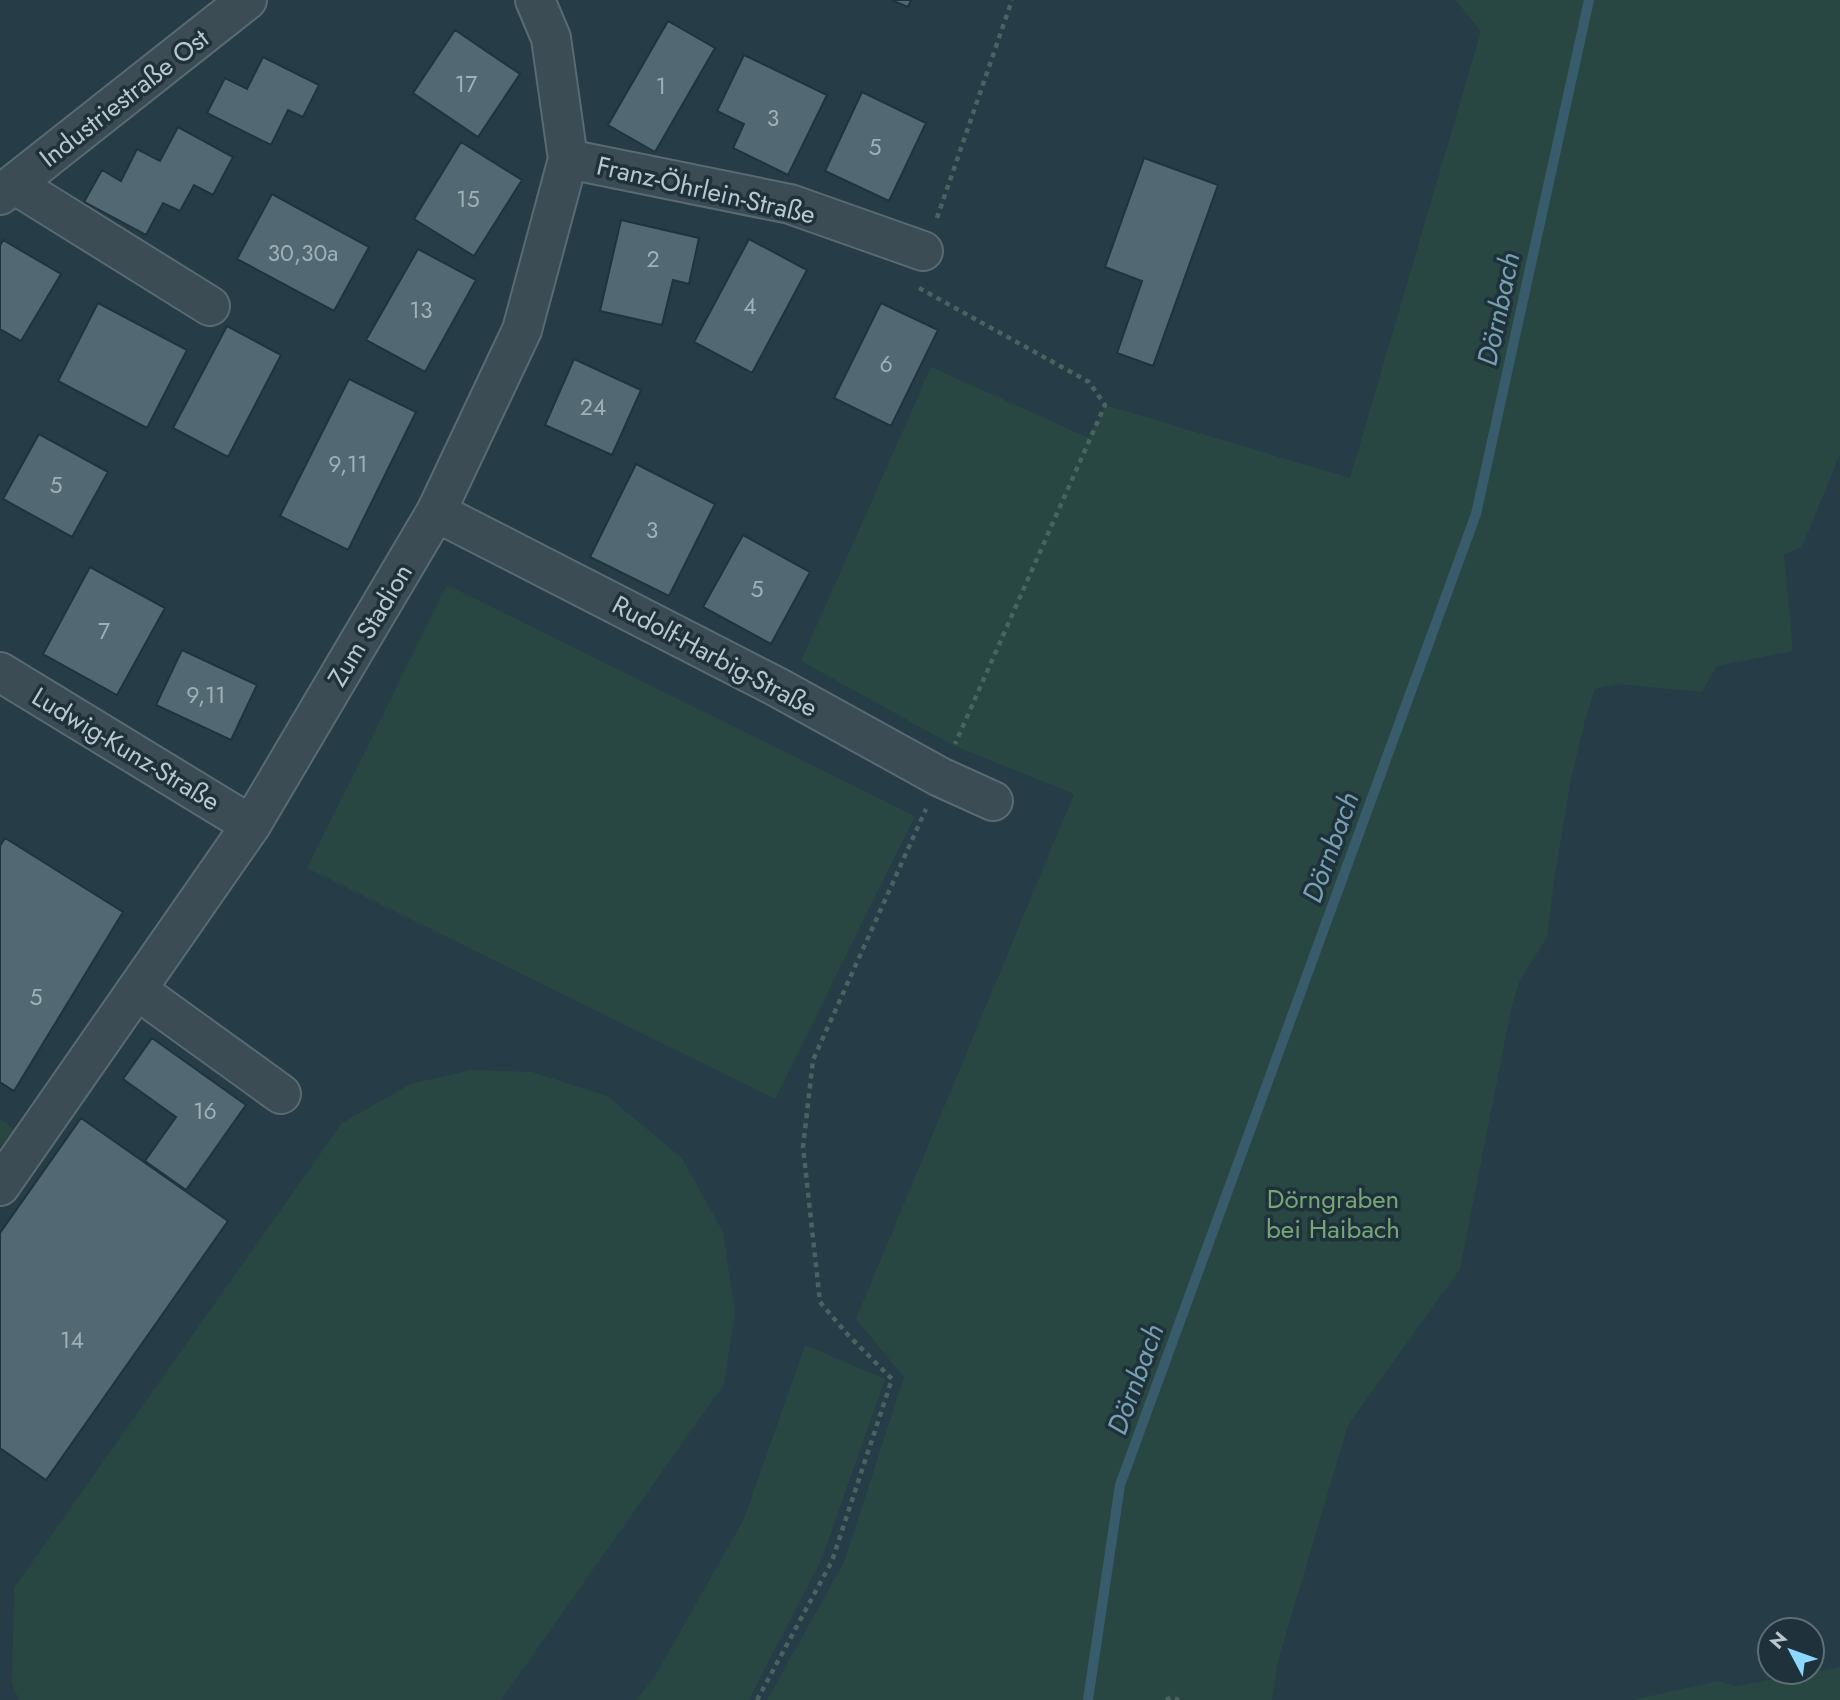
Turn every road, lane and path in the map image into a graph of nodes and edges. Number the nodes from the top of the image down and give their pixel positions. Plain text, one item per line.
1 (247, 0) edge
2 (535, 0) edge
3 (1012, 0) edge
4 (568, 159) junction
5 (6, 186) edge
6 (923, 251) junction
7 (210, 306) dead end
8 (436, 512) junction
9 (0, 672) edge
10 (940, 777) junction
11 (993, 801) dead end
12 (251, 825) junction
13 (137, 989) junction
14 (281, 1094) dead end
15 (0, 1186) edge
16 (1168, 1699) edge
17 (757, 1700) edge
18 (1179, 1700) edge

1 - 5 street, Industriestraße Ost
2 - 4 street, Zum Stadion
3 - 6 path
4 - 6 street, Franz-Öhrlein-Straße
4 - 8 street, Zum Stadion
5 - 7 street
6 - 10 path
8 - 10 street, Rudolf-Harbig-Straße
8 - 12 street, Zum Stadion
9 - 12 street, Ludwig-Kunz-Straße
10 - 11 street, Rudolf-Harbig-Straße
10 - 17 path
12 - 13 street, Zum Stadion
13 - 14 street
13 - 15 street, Zum Stadion
16 - 18 path

